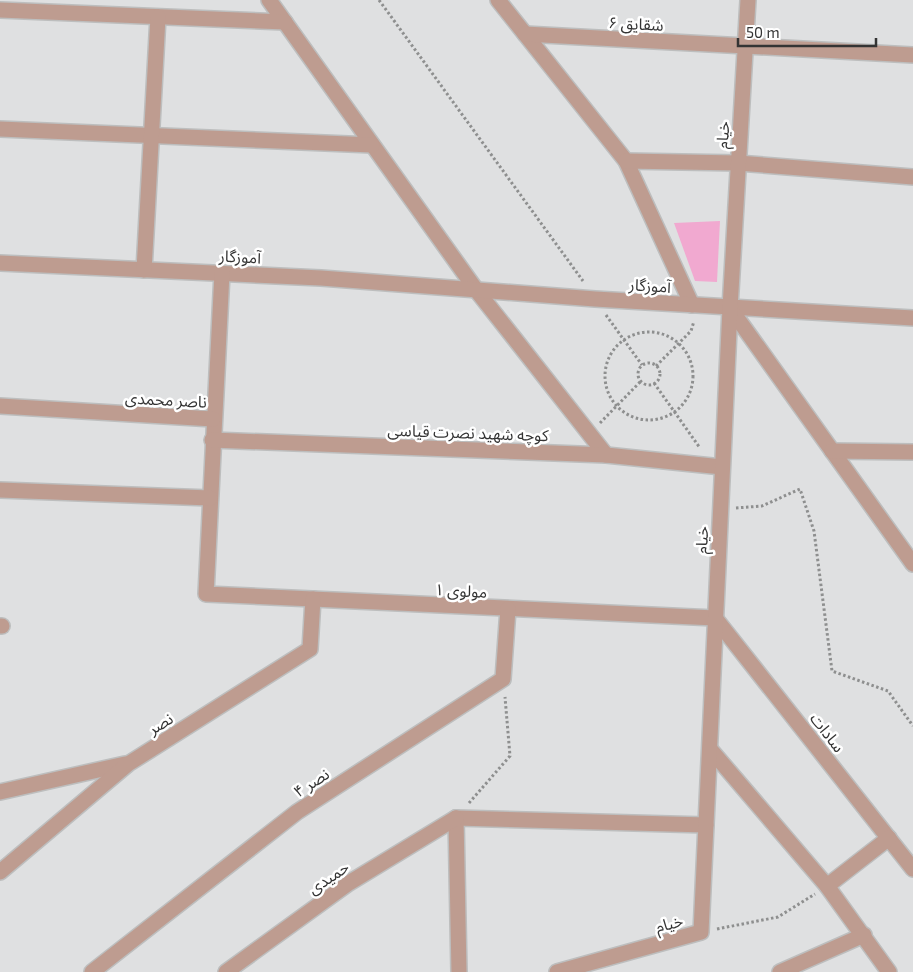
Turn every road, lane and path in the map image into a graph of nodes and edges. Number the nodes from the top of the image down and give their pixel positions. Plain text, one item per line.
1 (269, 0) edge
2 (379, 0) edge
3 (498, 0) edge
4 (748, 0) edge
5 (0, 10) edge
6 (158, 17) junction
7 (285, 22) junction
8 (525, 34) junction
9 (746, 46) junction
10 (913, 55) edge
11 (0, 129) edge
12 (151, 134) junction
13 (372, 145) junction
14 (626, 161) junction
15 (738, 163) junction
16 (913, 177) edge
17 (0, 263) edge
18 (144, 270) junction
19 (222, 273) junction
20 (478, 291) junction
21 (595, 299) junction
22 (696, 306) junction
23 (730, 308) junction
24 (913, 318) edge
25 (623, 340) junction
26 (680, 344) junction
27 (642, 366) junction
28 (656, 366) junction
29 (641, 381) junction
30 (654, 383) junction
31 (0, 406) edge
32 (617, 406) junction
33 (674, 412) junction
34 (213, 419) junction
35 (588, 433) junction
36 (212, 440) junction
37 (832, 451) junction
38 (913, 452) edge
39 (606, 455) junction
40 (718, 467) junction
41 (0, 490) edge
42 (210, 498) junction
43 (720, 509) junction
44 (913, 564) edge
45 (313, 600) junction
46 (508, 610) junction
47 (715, 618) junction
48 (503, 679) junction
49 (913, 726) edge
50 (710, 749) junction
51 (128, 764) junction
52 (0, 792) edge
53 (456, 818) junction
54 (706, 824) junction
55 (889, 838) junction
56 (913, 869) edge
57 (0, 872) edge
58 (827, 886) junction
59 (701, 932) junction
60 (864, 935) junction
61 (92, 972) edge
62 (226, 972) edge
63 (459, 972) edge
64 (557, 972) edge
65 (780, 972) edge
66 (889, 972) edge

1 - 7 street
2 - 21 path
3 - 8 street
4 - 9 street, خیام
5 - 6 street
6 - 7 street
6 - 12 street
7 - 13 street
8 - 9 street, شقایق ۶
8 - 14 street
9 - 10 street, شقایق ۶
9 - 15 street, خیام
11 - 12 street
12 - 13 street
12 - 18 street
13 - 20 street
14 - 15 street
14 - 22 street
15 - 16 street
15 - 23 street, خیام
17 - 18 street, آموزگار
18 - 19 street, آموزگار
19 - 20 street, آموزگار
19 - 34 street, ناصر محمدی
20 - 21 street, آموزگار
20 - 35 street
21 - 22 street, آموزگار
21 - 25 path
22 - 23 street, آموزگار
22 - 26 path
23 - 24 street, آموزگار
23 - 37 street
23 - 40 street, خیام
25 - 26 path
25 - 27 path
25 - 32 path
26 - 28 path
26 - 33 path
27 - 28 path
27 - 29 path
28 - 30 path
29 - 30 path
29 - 32 path
30 - 33 path
31 - 34 street, ناصر محمدی
32 - 33 path
32 - 35 path
33 - 40 path
34 - 36 street
35 - 39 street
36 - 39 street, کوچه شهید نصرت قیاسی
36 - 42 street
37 - 38 street
37 - 44 street
39 - 40 street, کوچه شهید نصرت قیاسی
40 - 43 street, خیام
41 - 42 street
42 - 45 street, مولوی ۱
43 - 47 street, خیام
43 - 49 path
45 - 46 street, مولوی ۱
45 - 51 street, نصر
46 - 47 street, مولوی ۱
46 - 48 street
47 - 50 street, خیام
47 - 55 street, سادات
48 - 53 path
48 - 61 street, نصر ۴
50 - 54 street, خیام
50 - 58 street
51 - 52 street
51 - 57 street, نصر
53 - 54 street
53 - 62 street, حمیدی
53 - 63 street
54 - 59 street, خیام
55 - 56 street, سادات
55 - 58 street
58 - 59 path
58 - 60 street
59 - 64 street, خیام
60 - 65 street
60 - 66 street

